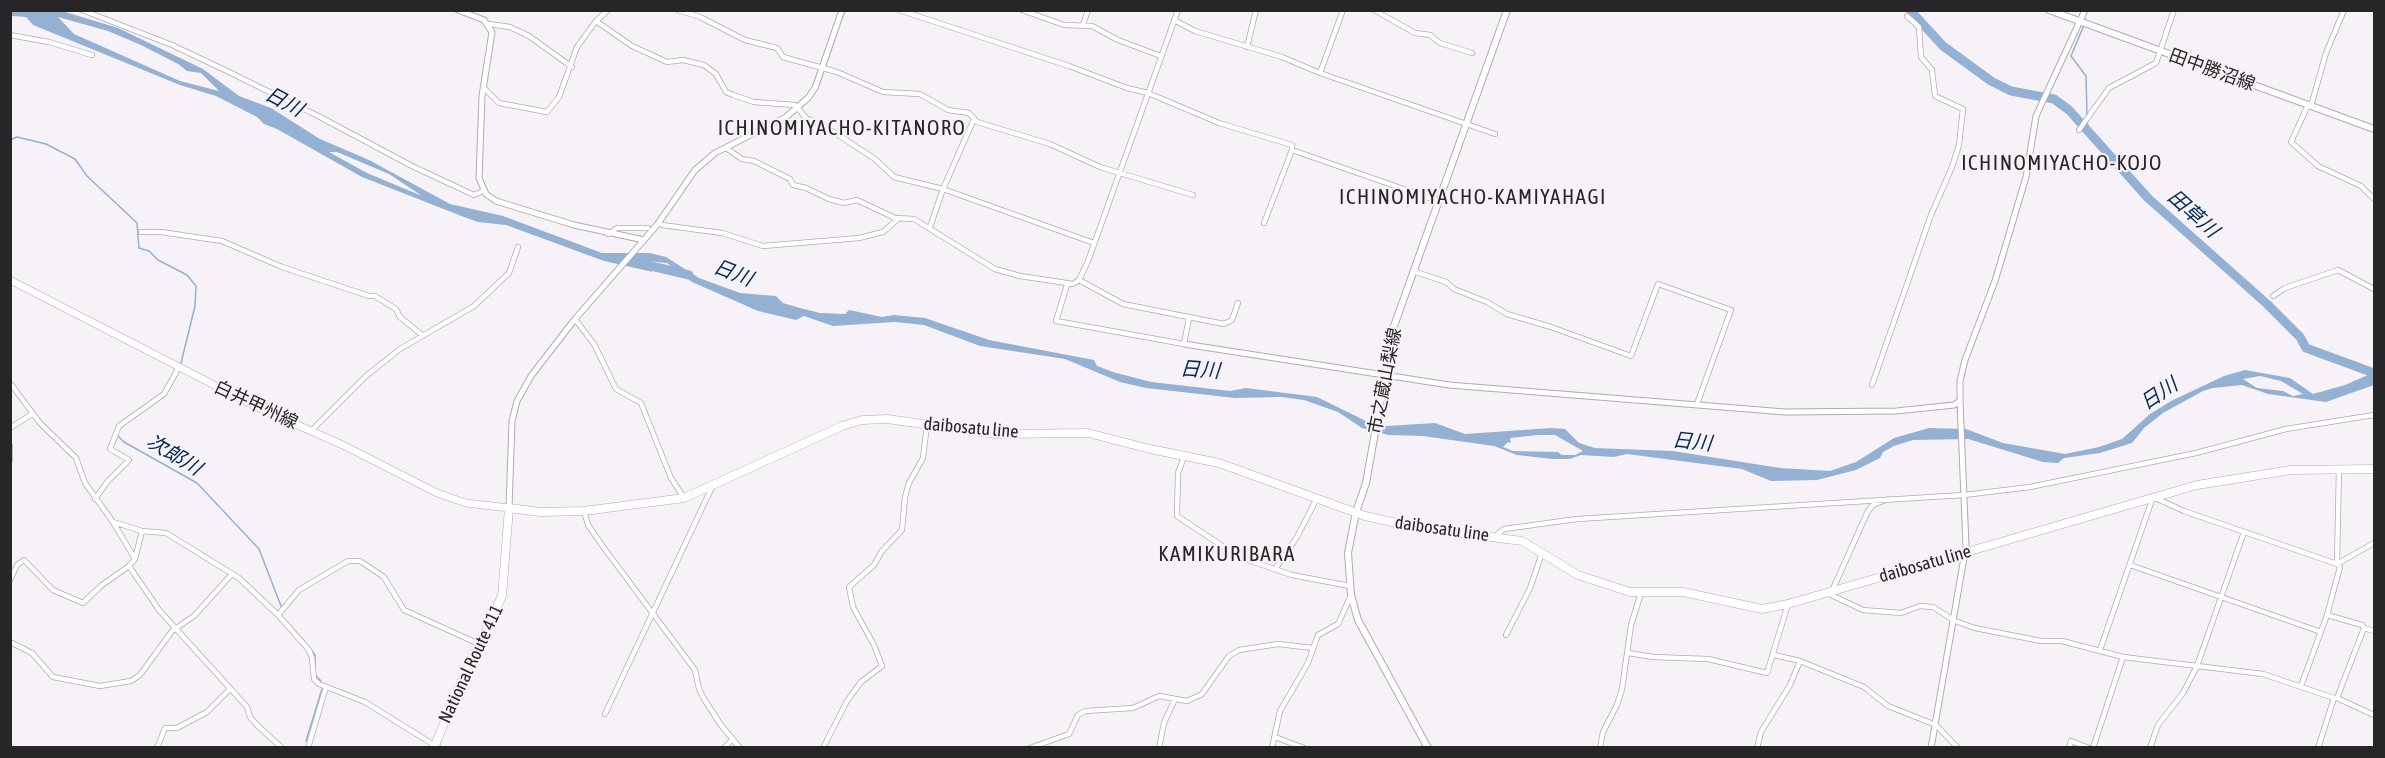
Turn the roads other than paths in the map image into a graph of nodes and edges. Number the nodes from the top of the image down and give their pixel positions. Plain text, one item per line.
1 (82, 10) edge
2 (458, 10) edge
3 (608, 10) edge
4 (678, 10) edge
5 (842, 10) edge
6 (898, 10) edge
7 (1022, 10) edge
8 (1088, 10) edge
9 (1178, 10) edge
10 (1256, 10) edge
11 (1344, 10) edge
12 (1374, 10) edge
13 (1507, 10) edge
14 (2049, 10) edge
15 (2174, 10) edge
16 (2344, 10) edge
17 (1906, 16) dead end
18 (2083, 18) edge
19 (1174, 20) junction
20 (596, 21) junction
21 (489, 24) junction
22 (1083, 25) junction
23 (10, 35) edge
24 (1247, 47) junction
25 (2161, 51) junction
26 (1472, 54) dead end
27 (92, 55) dead end
28 (1161, 56) junction
29 (572, 67) junction
30 (822, 69) junction
31 (1320, 73) junction
32 (483, 87) junction
33 (1148, 93) junction
34 (2309, 106) junction
35 (798, 109) junction
36 (974, 119) junction
37 (1467, 124) junction
38 (2374, 129) edge
39 (2079, 130) dead end
40 (1495, 134) dead end
41 (726, 148) junction
42 (1292, 150) junction
43 (1118, 172) junction
44 (943, 189) junction
45 (483, 190) junction
46 (1193, 195) dead end
47 (2374, 199) edge
48 (1438, 201) junction
49 (898, 219) junction
50 (1264, 223) dead end
51 (662, 225) dead end
52 (930, 227) junction
53 (648, 228) dead end
54 (141, 232) dead end
55 (608, 234) junction
56 (642, 243) junction
57 (1094, 243) junction
58 (518, 247) dead end
59 (1416, 272) junction
60 (10, 280) edge
61 (1079, 280) junction
62 (1067, 285) junction
63 (2374, 289) edge
64 (2273, 296) dead end
65 (1238, 303) dead end
66 (1189, 318) junction
67 (575, 319) junction
68 (422, 335) junction
69 (1184, 344) junction
70 (179, 367) junction
71 (1384, 375) junction
72 (10, 383) edge
73 (1872, 385) dead end
74 (1960, 401) junction
75 (1697, 404) junction
76 (32, 414) junction
77 (2374, 415) edge
78 (927, 425) junction
79 (10, 428) edge
80 (311, 431) junction
81 (10, 446) edge
82 (1184, 457) junction
83 (10, 460) edge
84 (2339, 468) junction
85 (2374, 469) edge
86 (713, 485) junction
87 (1964, 495) junction
88 (1318, 497) junction
89 (2153, 497) junction
90 (684, 498) junction
91 (95, 499) junction
92 (1888, 499) junction
93 (509, 508) junction
94 (584, 511) junction
95 (1356, 512) junction
96 (113, 522) junction
97 (142, 531) junction
98 (2244, 532) junction
99 (1495, 536) junction
100 (2374, 543) edge
101 (1966, 552) junction
102 (1542, 553) junction
103 (135, 559) junction
104 (10, 561) edge
105 (2337, 564) junction
106 (17, 565) junction
107 (129, 566) junction
108 (2130, 566) junction
109 (1276, 568) junction
110 (232, 574) junction
111 (10, 580) edge
112 (1350, 586) junction
113 (1830, 592) junction
114 (1641, 593) junction
115 (1351, 595) junction
116 (2221, 597) junction
117 (1788, 604) junction
118 (278, 615) junction
119 (652, 615) junction
120 (2327, 615) junction
121 (1955, 621) junction
122 (176, 628) junction
123 (2364, 628) junction
124 (2321, 632) junction
125 (2374, 632) edge
126 (1506, 635) dead end
127 (10, 642) edge
128 (479, 644) junction
129 (1313, 648) junction
130 (2100, 650) junction
131 (1628, 653) junction
132 (1774, 655) junction
133 (2123, 657) junction
134 (1800, 661) junction
135 (2197, 666) junction
136 (2301, 686) junction
137 (326, 687) junction
138 (230, 689) junction
139 (2335, 698) junction
140 (1175, 699) junction
141 (605, 714) dead end
142 (2374, 715) edge
143 (1936, 725) junction
144 (1275, 737) junction
145 (732, 740) junction
146 (1758, 746) edge
147 (157, 747) edge
148 (282, 747) edge
149 (308, 747) edge
150 (436, 747) edge
151 (724, 747) edge
152 (740, 747) edge
153 (823, 747) edge
154 (1030, 747) edge
155 (1159, 747) edge
156 (1272, 747) edge
157 (1304, 747) edge
158 (1428, 747) edge
159 (1600, 747) edge
160 (1765, 747) edge
161 (1931, 747) edge
162 (1958, 747) edge
163 (2068, 747) edge
164 (2091, 747) edge
165 (2150, 747) edge
166 (2318, 747) edge

1 - 45 street
2 - 21 street
3 - 20 street
4 - 30 street
5 - 30 street
6 - 33 street
7 - 22 street
8 - 22 street
9 - 19 street
10 - 24 street
11 - 31 street
12 - 26 street
13 - 37 main road, 市之蔵山梨線
14 - 18 main road, 田中勝沼線
15 - 25 street
16 - 34 street
17 - 73 street
18 - 25 main road, 田中勝沼線
18 - 74 street
19 - 24 street
19 - 28 street
20 - 29 street
20 - 35 street
21 - 29 street
21 - 32 street
22 - 28 street
23 - 27 street
24 - 31 street
25 - 34 main road, 田中勝沼線
25 - 39 street
28 - 33 street
29 - 32 street
30 - 35 street
30 - 36 street
31 - 37 street
32 - 45 street
33 - 42 street
33 - 43 street
34 - 38 main road, 田中勝沼線
34 - 47 street
35 - 41 street
35 - 44 street
36 - 43 street
36 - 44 street
37 - 40 street
37 - 48 main road, 市之蔵山梨線
41 - 49 street
41 - 56 street
42 - 48 street
42 - 50 street
43 - 46 street
43 - 57 street
44 - 52 street
44 - 57 street
45 - 55 street
48 - 59 main road, 市之蔵山梨線
49 - 51 street
49 - 52 street
52 - 62 street
53 - 55 street
54 - 68 street
55 - 56 street
56 - 67 street
57 - 61 street
58 - 68 street
59 - 71 main road, 市之蔵山梨線
59 - 75 street
60 - 70 main road, 白井甲州線
61 - 62 street
61 - 66 street
62 - 69 street
63 - 64 street
65 - 66 street
66 - 69 street
67 - 90 street
67 - 93 street
68 - 80 street
69 - 71 street
70 - 80 main road, 白井甲州線
70 - 91 street
71 - 75 street
71 - 95 main road, 市之蔵山梨線
72 - 76 street
74 - 75 street
74 - 87 street
76 - 79 street
76 - 91 street
77 - 87 street
78 - 82 highway, daibosatu line
78 - 86 highway, daibosatu line
78 - 153 street
80 - 93 main road, 白井甲州線
81 - 83 street
82 - 88 highway, daibosatu line
82 - 109 street
84 - 85 highway, daibosatu line
84 - 89 highway, daibosatu line
84 - 105 street
86 - 90 highway, daibosatu line
86 - 119 street
87 - 92 street
87 - 101 street
88 - 95 highway, daibosatu line
88 - 109 street
89 - 98 street
89 - 101 highway, daibosatu line
89 - 108 street
90 - 94 highway, daibosatu line
91 - 96 street
92 - 99 street
92 - 113 street
93 - 94 highway, daibosatu line
93 - 128 highway, National Route 411
94 - 119 street
95 - 99 highway, daibosatu line
95 - 112 main road, 市之蔵山梨線
96 - 97 street
96 - 103 street
97 - 103 street
97 - 110 street
98 - 105 street
98 - 116 street
99 - 102 highway, daibosatu line
100 - 105 street
101 - 113 highway, daibosatu line
101 - 121 street
102 - 114 highway, daibosatu line
102 - 126 street
103 - 107 street
104 - 106 street
105 - 120 street
106 - 107 street
106 - 111 street
107 - 122 street
108 - 116 street
108 - 130 street
109 - 112 street
110 - 118 street
110 - 122 street
112 - 115 main road, 市之蔵山梨線
113 - 117 highway, daibosatu line
113 - 121 street
114 - 117 highway, daibosatu line
114 - 131 street
115 - 129 street
115 - 158 main road, 市之蔵山梨線
116 - 124 street
116 - 135 street
117 - 132 street
118 - 128 street
118 - 137 street
119 - 141 street
119 - 145 street
120 - 123 street
120 - 124 street
121 - 130 street
121 - 143 street
122 - 127 street
122 - 138 street
123 - 125 street
123 - 139 street
124 - 136 street
128 - 150 highway, National Route 411
129 - 140 street
129 - 144 street
130 - 133 street
131 - 132 street
131 - 159 street
132 - 134 street
133 - 135 street
133 - 164 street
134 - 143 street
134 - 146 street
135 - 136 street
135 - 165 street
136 - 139 street
137 - 149 street
137 - 150 street
138 - 147 street
138 - 148 street
139 - 142 street
139 - 166 street
140 - 154 street
140 - 155 street
143 - 161 street
143 - 162 street
144 - 156 street
144 - 157 street
145 - 151 street
145 - 152 street
146 - 160 street
163 - 164 street

